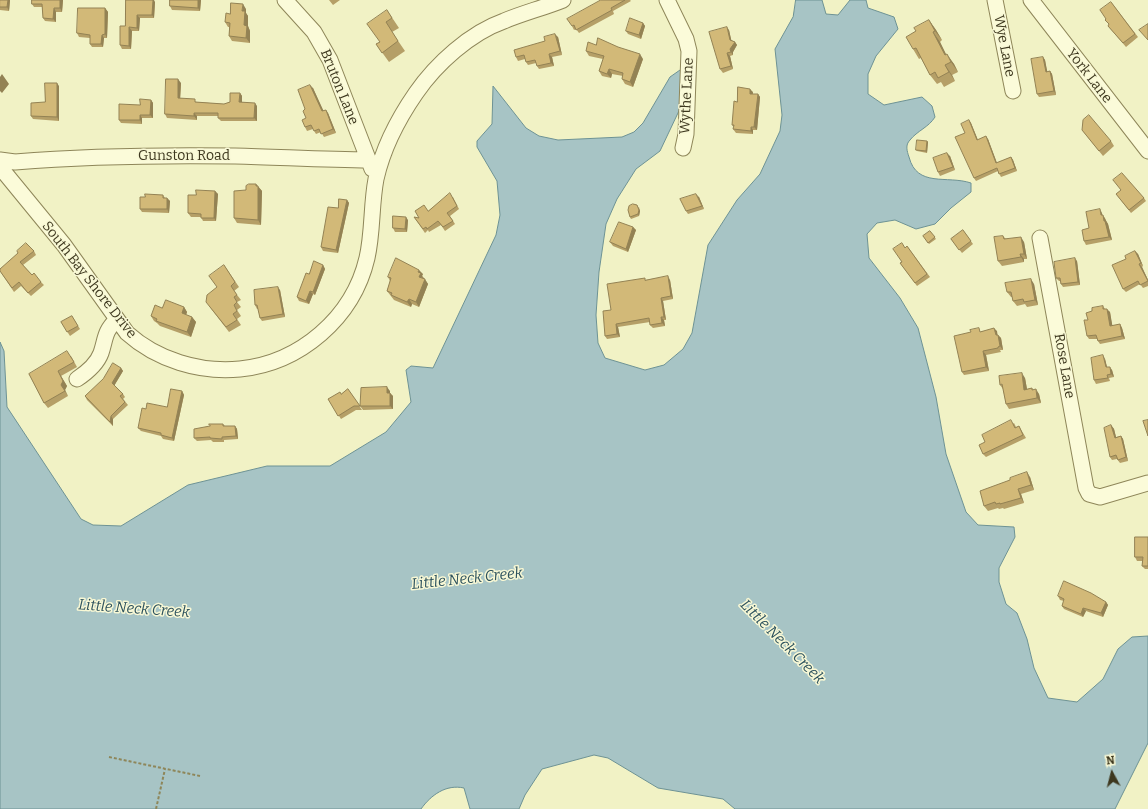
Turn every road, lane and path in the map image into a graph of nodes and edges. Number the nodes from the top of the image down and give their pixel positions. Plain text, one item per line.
1 (285, 0) edge
2 (562, 0) edge
3 (667, 0) edge
4 (995, 0) edge
5 (1031, 0) edge
6 (1013, 91) dead end
7 (683, 148) dead end
8 (1148, 151) edge
9 (0, 160) edge
10 (368, 160) junction
11 (0, 167) edge
12 (376, 179) junction
13 (1040, 238) dead end
14 (117, 320) junction
15 (77, 379) dead end
16 (1148, 483) edge
17 (109, 757) dead end
18 (165, 769) junction
19 (200, 776) dead end
20 (156, 809) edge

1 - 10 street, Bruton Lane
2 - 12 street, South Bay Shore Drive
3 - 7 street, Wythe Lane
4 - 6 street, Wye Lane
5 - 8 street, York Lane
9 - 10 street, Gunston Road
10 - 12 street, Bruton Lane
11 - 14 street, South Bay Shore Drive
12 - 14 street, South Bay Shore Drive
13 - 16 street, Rose Lane
14 - 15 street
17 - 18 path
18 - 19 path
18 - 20 path

